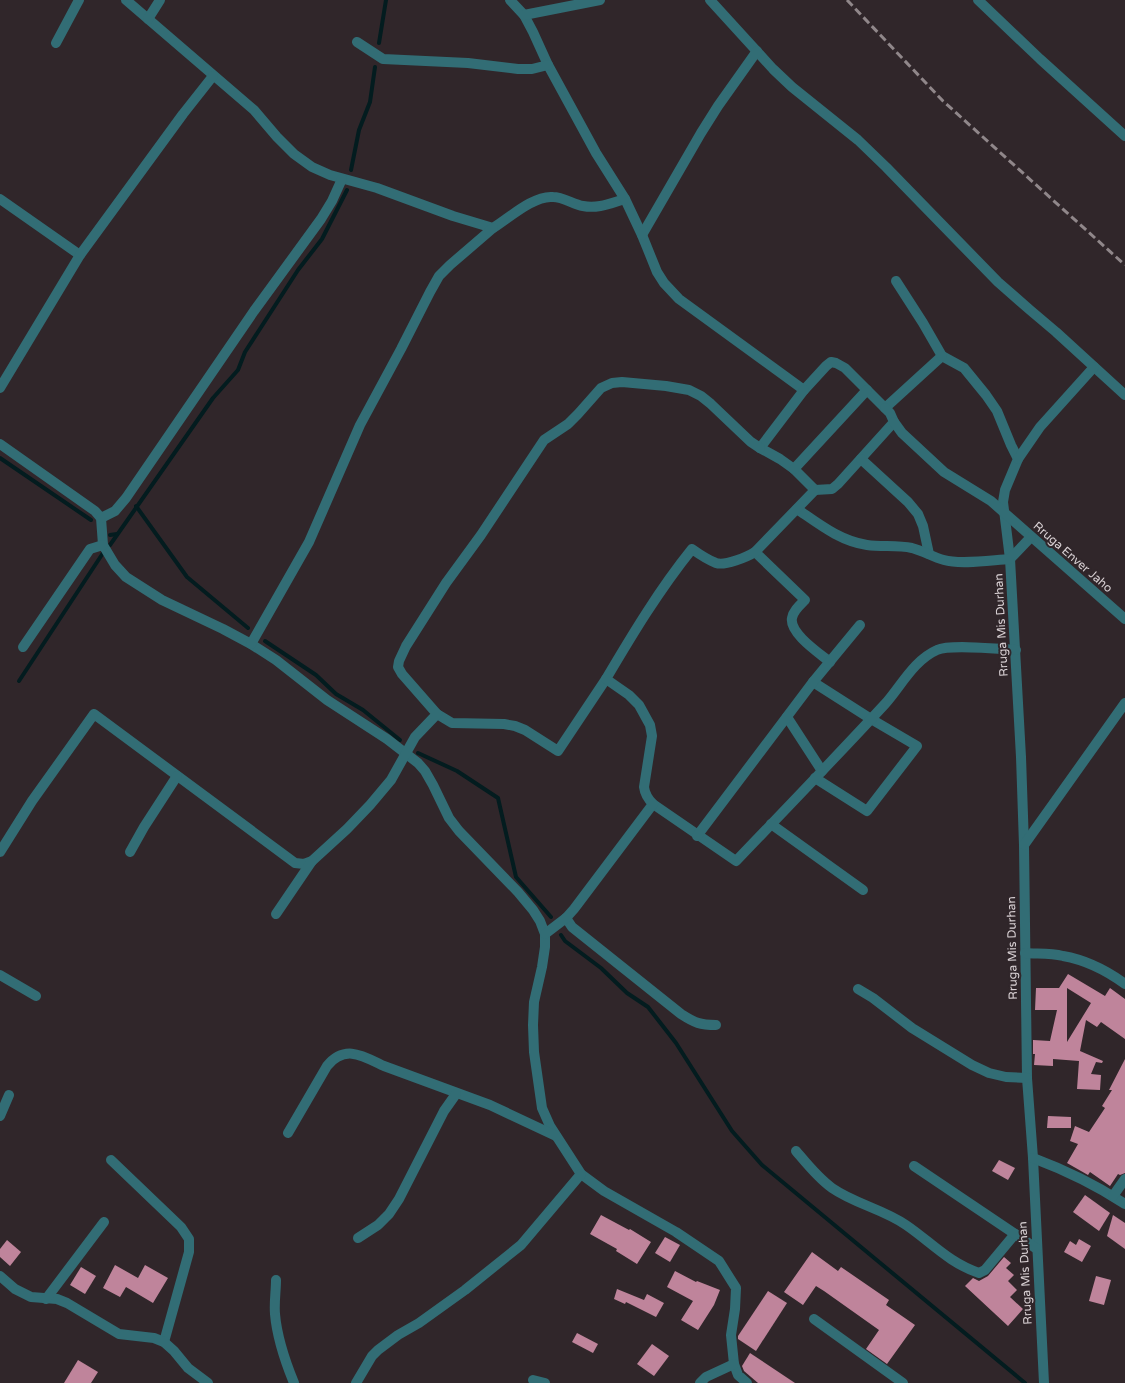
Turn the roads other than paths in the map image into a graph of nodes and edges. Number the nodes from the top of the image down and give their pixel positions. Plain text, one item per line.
1 (79, 0) edge
2 (126, 0) edge
3 (160, 0) edge
4 (510, 0) edge
5 (600, 0) edge
6 (710, 0) edge
7 (978, 0) edge
8 (524, 15) junction
9 (148, 19) junction
10 (357, 42) dead end
11 (56, 43) dead end
12 (758, 51) junction
13 (548, 65) junction
14 (213, 76) junction
15 (1125, 136) edge
16 (342, 178) junction
17 (625, 199) junction
18 (1, 201) edge
19 (493, 228) junction
20 (642, 234) junction
21 (80, 255) junction
22 (896, 281) dead end
23 (942, 356) junction
24 (1094, 367) junction
25 (0, 388) edge
26 (804, 390) junction
27 (867, 390) junction
28 (1125, 395) edge
29 (886, 408) junction
30 (894, 422) junction
31 (0, 444) edge
32 (760, 448) junction
33 (861, 459) junction
34 (1018, 459) junction
35 (794, 469) junction
36 (816, 490) junction
37 (798, 509) junction
38 (1004, 514) junction
39 (101, 518) junction
40 (1031, 537) junction
41 (103, 545) junction
42 (755, 552) junction
43 (929, 554) junction
44 (1010, 559) junction
45 (1125, 619) edge
46 (860, 625) dead end
47 (252, 644) junction
48 (23, 647) dead end
49 (1016, 650) junction
50 (830, 662) junction
51 (606, 679) junction
52 (813, 682) junction
53 (1125, 703) edge
54 (437, 714) junction
55 (787, 717) junction
56 (871, 719) junction
57 (406, 754) junction
58 (818, 774) junction
59 (178, 776) junction
60 (653, 804) junction
61 (771, 824) junction
62 (697, 836) junction
63 (1024, 845) junction
64 (0, 852) edge
65 (130, 852) dead end
66 (312, 861) junction
67 (863, 890) dead end
68 (276, 914) dead end
69 (566, 918) junction
70 (545, 934) junction
71 (1025, 953) junction
72 (0, 975) edge
73 (1124, 980) edge
74 (858, 988) dead end
75 (36, 996) dead end
76 (716, 1025) dead end
77 (1027, 1078) junction
78 (456, 1094) junction
79 (9, 1095) dead end
80 (0, 1116) edge
81 (288, 1134) dead end
82 (556, 1136) junction
83 (796, 1151) dead end
84 (1033, 1158) junction
85 (111, 1160) dead end
86 (914, 1166) dead end
87 (580, 1174) junction
88 (1125, 1179) edge
89 (1113, 1196) junction
90 (1125, 1204) edge
91 (104, 1222) dead end
92 (1015, 1234) junction
93 (358, 1238) dead end
94 (1037, 1249) junction
95 (0, 1276) edge
96 (276, 1280) dead end
97 (46, 1299) junction
98 (814, 1320) dead end
99 (164, 1342) junction
100 (734, 1364) junction
101 (533, 1380) dead end
102 (208, 1383) edge
103 (294, 1383) edge
104 (356, 1383) edge
105 (545, 1383) edge
106 (700, 1383) edge
107 (747, 1383) edge
108 (904, 1383) edge
109 (1044, 1383) edge

1 - 11 street
2 - 9 street
3 - 9 street
4 - 8 street
5 - 8 street
6 - 12 street
7 - 15 street
8 - 13 street
9 - 14 street
10 - 13 street
12 - 20 street
12 - 24 street
13 - 17 street
14 - 16 street
14 - 21 street
16 - 19 street
16 - 39 street
17 - 19 street
17 - 20 street
18 - 21 street
19 - 47 street
20 - 26 street
21 - 25 street
22 - 23 street
23 - 29 street
23 - 34 street
24 - 28 street
24 - 34 street, Rruga Mis Durhan
26 - 27 street, Rruga Enver Jaho
26 - 32 street
27 - 29 street, Rruga Enver Jaho
27 - 35 street
29 - 30 street, Rruga Enver Jaho
30 - 33 street
30 - 38 street, Rruga Enver Jaho
31 - 39 street
32 - 35 street
32 - 54 street
33 - 36 street
33 - 43 street
34 - 38 street, Rruga Mis Durhan
35 - 36 street
36 - 37 street
37 - 42 street
37 - 43 street
38 - 40 street, Rruga Enver Jaho
38 - 44 street, Rruga Mis Durhan
39 - 41 street
40 - 44 street
40 - 45 street, Rruga Enver Jaho
41 - 47 street
41 - 48 street
42 - 50 street
42 - 51 street
43 - 44 street
44 - 49 street, Rruga Mis Durhan
46 - 50 street
47 - 57 street
49 - 56 street
49 - 63 street, Rruga Mis Durhan
50 - 52 street
51 - 54 street
51 - 60 street
52 - 55 street
52 - 56 street
53 - 63 street
54 - 57 street
55 - 58 street
55 - 62 street
56 - 58 street
56 - 58 street
57 - 66 street
57 - 70 street
58 - 61 street
59 - 64 street
59 - 65 street
59 - 66 street
60 - 62 street
60 - 69 street
61 - 62 street
61 - 67 street
63 - 71 street, Rruga Mis Durhan
66 - 68 street
69 - 70 street
69 - 76 street
70 - 82 street
71 - 73 street
71 - 77 street, Rruga Mis Durhan
72 - 75 street
74 - 77 street
77 - 84 street, Rruga Mis Durhan
78 - 81 street
78 - 82 street
78 - 93 street
79 - 80 street
82 - 87 street
83 - 92 street
84 - 89 street
84 - 94 street, Rruga Mis Durhan
85 - 99 street
86 - 92 street
87 - 100 street
87 - 104 street
88 - 89 street
89 - 90 street
91 - 97 street
92 - 94 street
94 - 109 street, Rruga Mis Durhan
95 - 97 street
96 - 103 street
97 - 99 street
98 - 108 street
99 - 102 street
100 - 106 street
100 - 107 street
101 - 105 street

